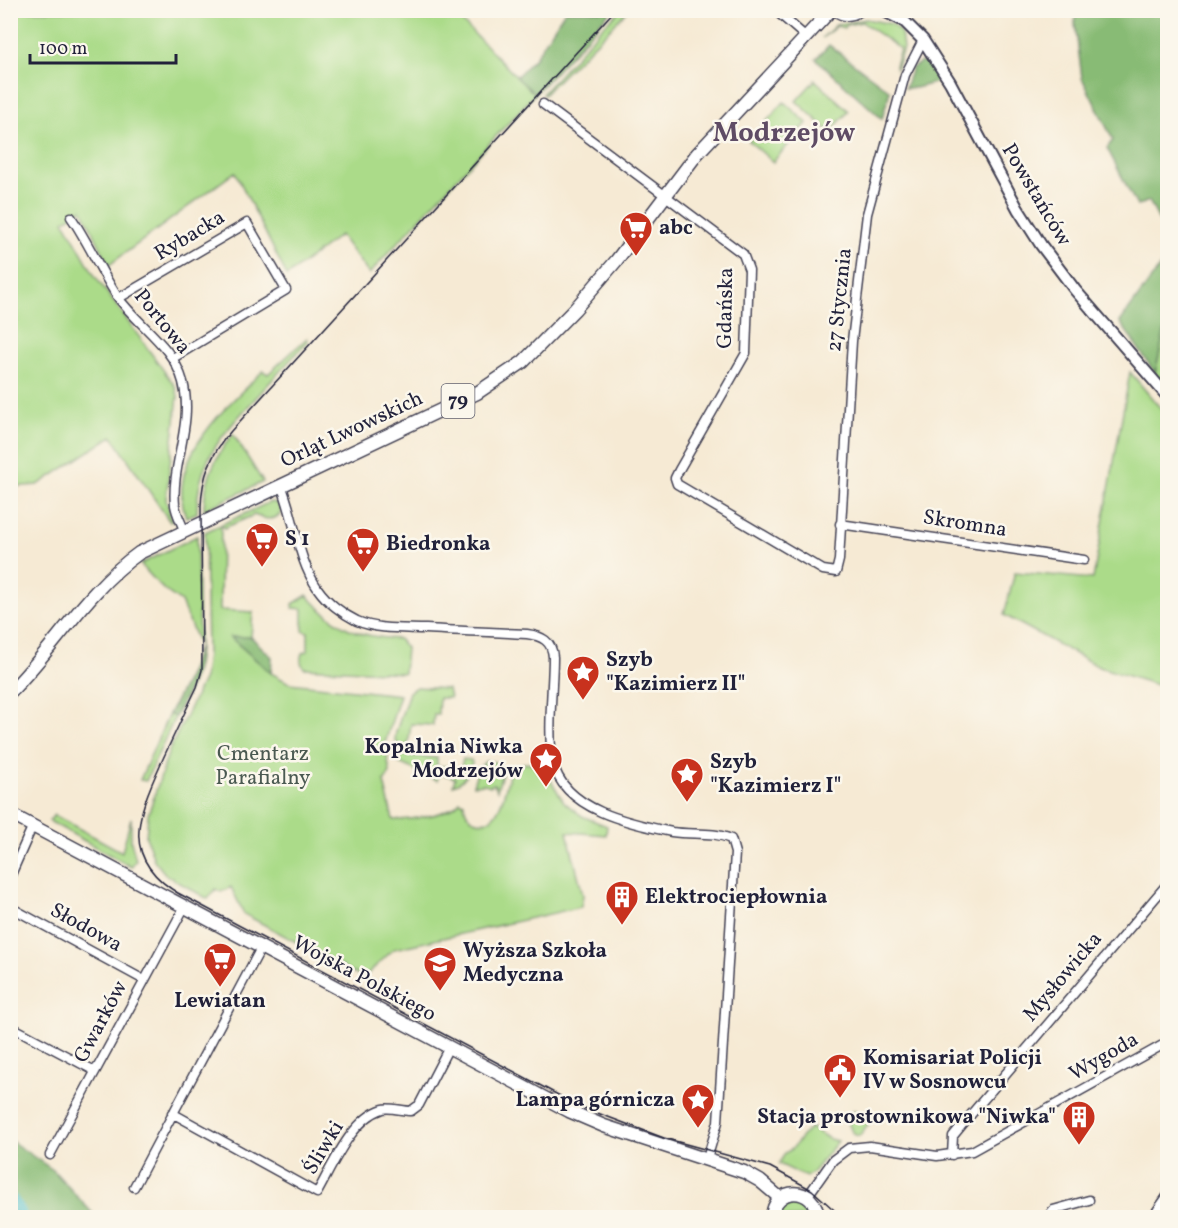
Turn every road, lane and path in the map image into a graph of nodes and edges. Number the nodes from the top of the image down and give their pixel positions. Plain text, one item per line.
1 (775, 10) edge
2 (831, 10) edge
3 (836, 10) edge
4 (859, 10) edge
5 (882, 10) edge
6 (806, 38) junction
7 (923, 40) junction
8 (543, 104) dead end
9 (666, 195) junction
10 (71, 217) dead end
11 (119, 298) junction
12 (173, 358) junction
13 (1167, 397) edge
14 (281, 485) junction
15 (840, 524) junction
16 (184, 530) junction
17 (1084, 560) dead end
18 (836, 572) joint
19 (10, 692) edge
20 (10, 814) edge
21 (33, 825) junction
22 (10, 877) edge
23 (1167, 883) edge
24 (185, 906) junction
25 (10, 907) edge
26 (262, 946) junction
27 (144, 980) junction
28 (10, 1026) edge
29 (1167, 1042) edge
30 (449, 1047) junction
31 (95, 1071) junction
32 (172, 1113) junction
33 (50, 1155) dead end
34 (952, 1155) junction
35 (707, 1159) junction
36 (134, 1187) dead end
37 (1167, 1195) edge
38 (807, 1197) junction
39 (780, 1198) junction
40 (1089, 1200) dead end
41 (772, 1218) edge
42 (818, 1218) edge
43 (1047, 1218) edge
44 (1152, 1218) edge

1 - 6 street
2 - 6 main road, Orląt Lwowskich / 79
3 - 4 main road
5 - 7 street, Powstańców
6 - 9 main road, Orląt Lwowskich / 79
7 - 13 street, Powstańców
7 - 15 street, 27 Stycznia
8 - 9 street, Gdańska
9 - 14 main road, Orląt Lwowskich / 79
9 - 18 street, Gdańska
10 - 11 street, Portowa
11 - 12 street, Portowa
11 - 12 street, Rybacka
12 - 16 street, Portowa
14 - 16 main road, Orląt Lwowskich / 79
14 - 35 street
15 - 17 street, Skromna
15 - 18 street, 27 Stycznia
16 - 19 main road, Orląt Lwowskich / 79
20 - 21 main road, Wojska Polskiego
21 - 22 street
21 - 24 main road, Wojska Polskiego
23 - 34 street, Mysłowicka
24 - 26 main road, Wojska Polskiego
24 - 27 street, Gwarków
25 - 27 street, Słodowa
26 - 30 main road, Wojska Polskiego
26 - 32 street
27 - 31 street, Gwarków
28 - 31 street
29 - 34 street, Wygoda
30 - 32 street, Śliwki
30 - 35 main road, Wojska Polskiego
31 - 33 street, Gwarków
32 - 36 street
34 - 38 street, Wygoda
35 - 39 main road, Wojska Polskiego
37 - 44 street
38 - 39 main road
38 - 42 main road
39 - 41 main road
40 - 43 street

